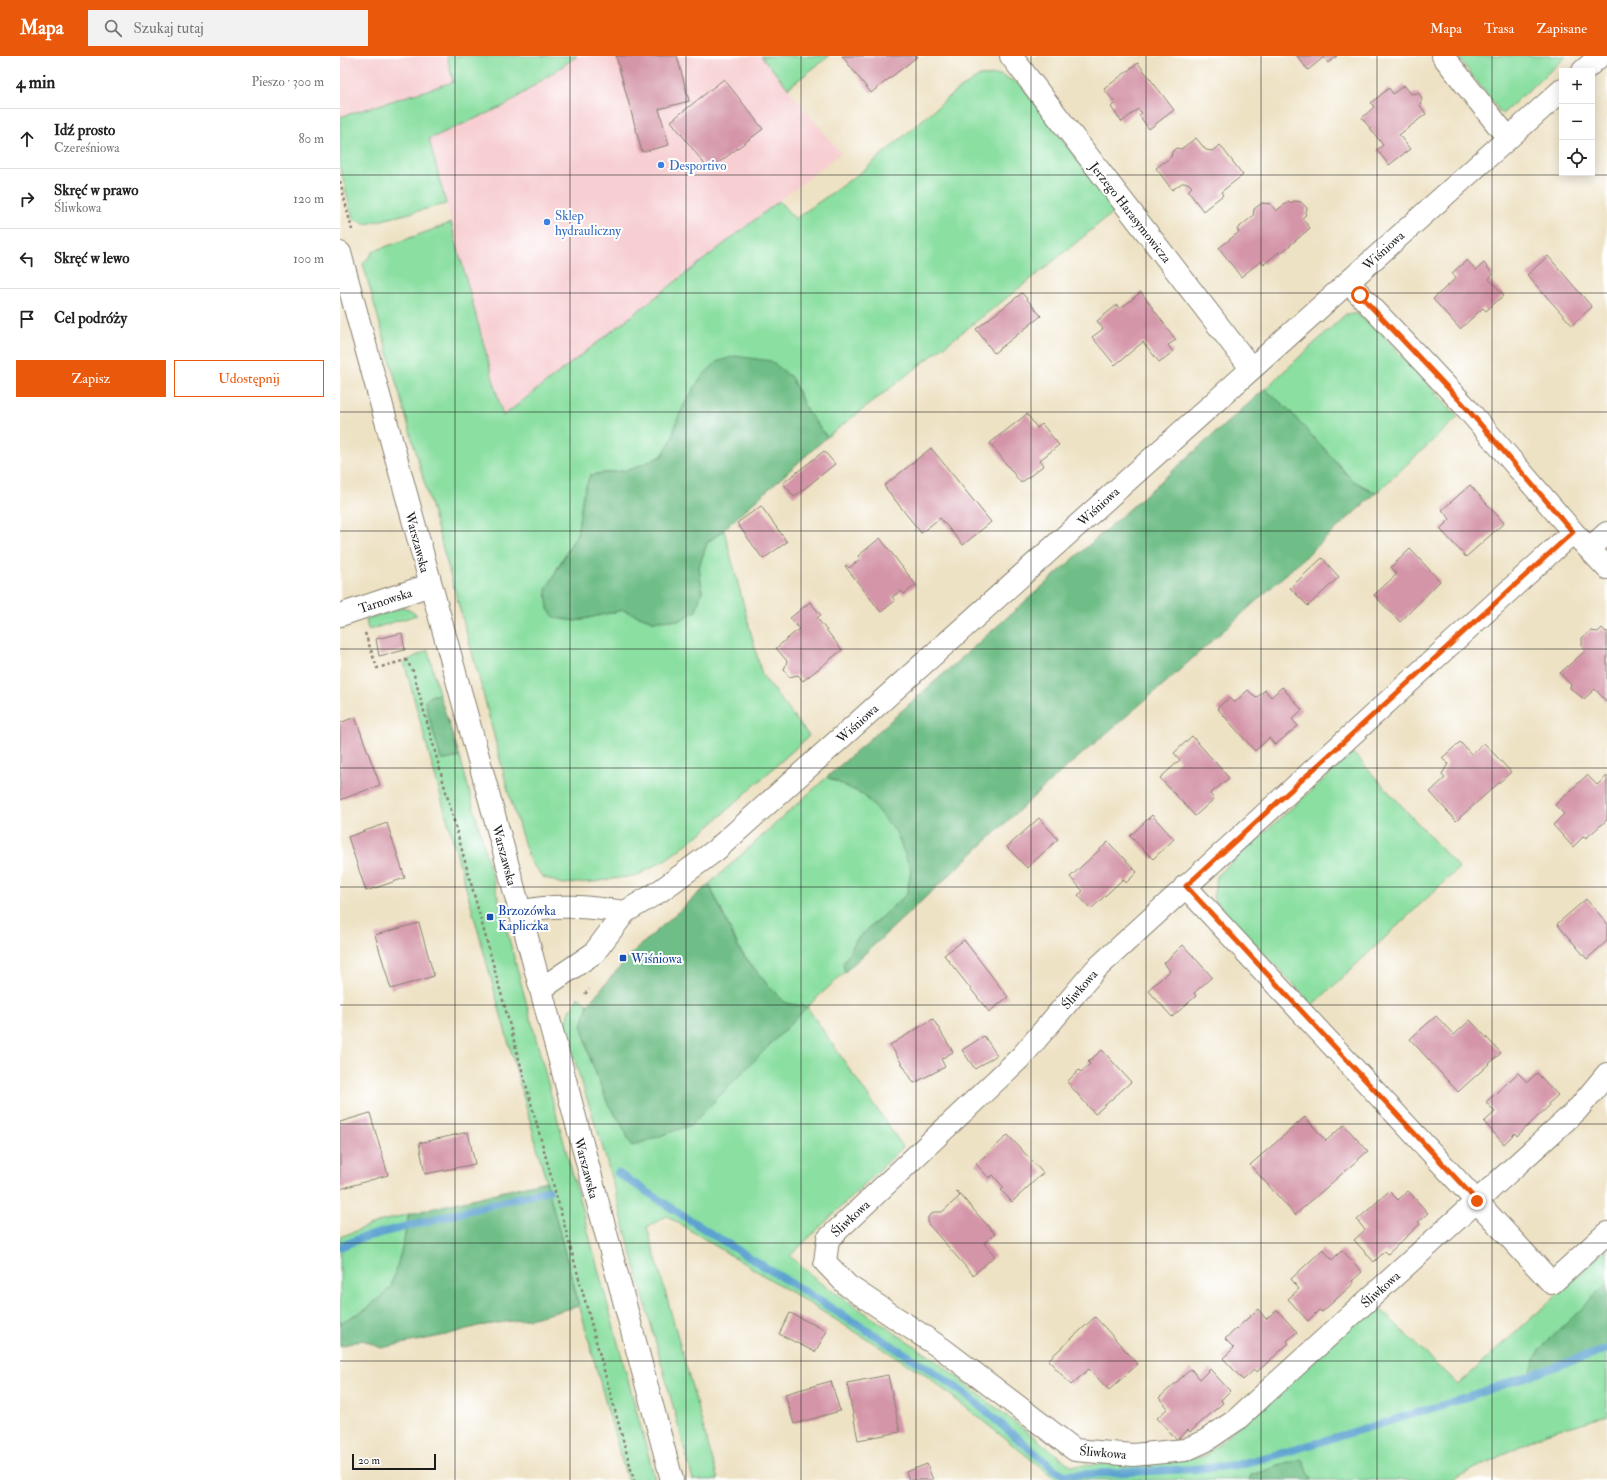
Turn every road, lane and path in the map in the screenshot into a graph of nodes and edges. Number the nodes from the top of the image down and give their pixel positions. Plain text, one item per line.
1 (1011, 56) edge
2 (1443, 56) edge
3 (1600, 56) edge
4 (1587, 68) edge
5 (1559, 93) edge
6 (1508, 138) junction
7 (340, 181) edge
8 (353, 234) dead end
9 (340, 254) edge
10 (1348, 282) junction
11 (1251, 368) junction
12 (1573, 532) junction
13 (1607, 533) edge
14 (1589, 549) junction
15 (1607, 568) edge
16 (430, 585) junction
17 (348, 612) edge
18 (1186, 886) junction
19 (520, 912) junction
20 (625, 912) junction
21 (541, 989) junction
22 (1607, 1074) edge
23 (1477, 1201) junction
24 (1607, 1233) edge
25 (634, 1480) edge
26 (672, 1480) edge

1 - 11 street, Jerzego Harasymowicza
2 - 6 street
3 - 4 street
5 - 6 street, Wiśniowa
6 - 10 street, Wiśniowa
7 - 8 path
9 - 16 street, Warszawska
10 - 11 street, Wiśniowa
10 - 12 street
11 - 20 street, Wiśniowa
12 - 14 street
12 - 18 street, Śliwkowa
13 - 14 street
14 - 15 street
16 - 17 street, Tarnowska
16 - 19 street, Warszawska
17 - 25 path
18 - 23 street
18 - 23 street, Śliwkowa
19 - 20 street
19 - 21 street, Warszawska
20 - 21 street, Wiśniowa
21 - 26 street, Warszawska
22 - 23 street, Śliwkowa
23 - 24 street

